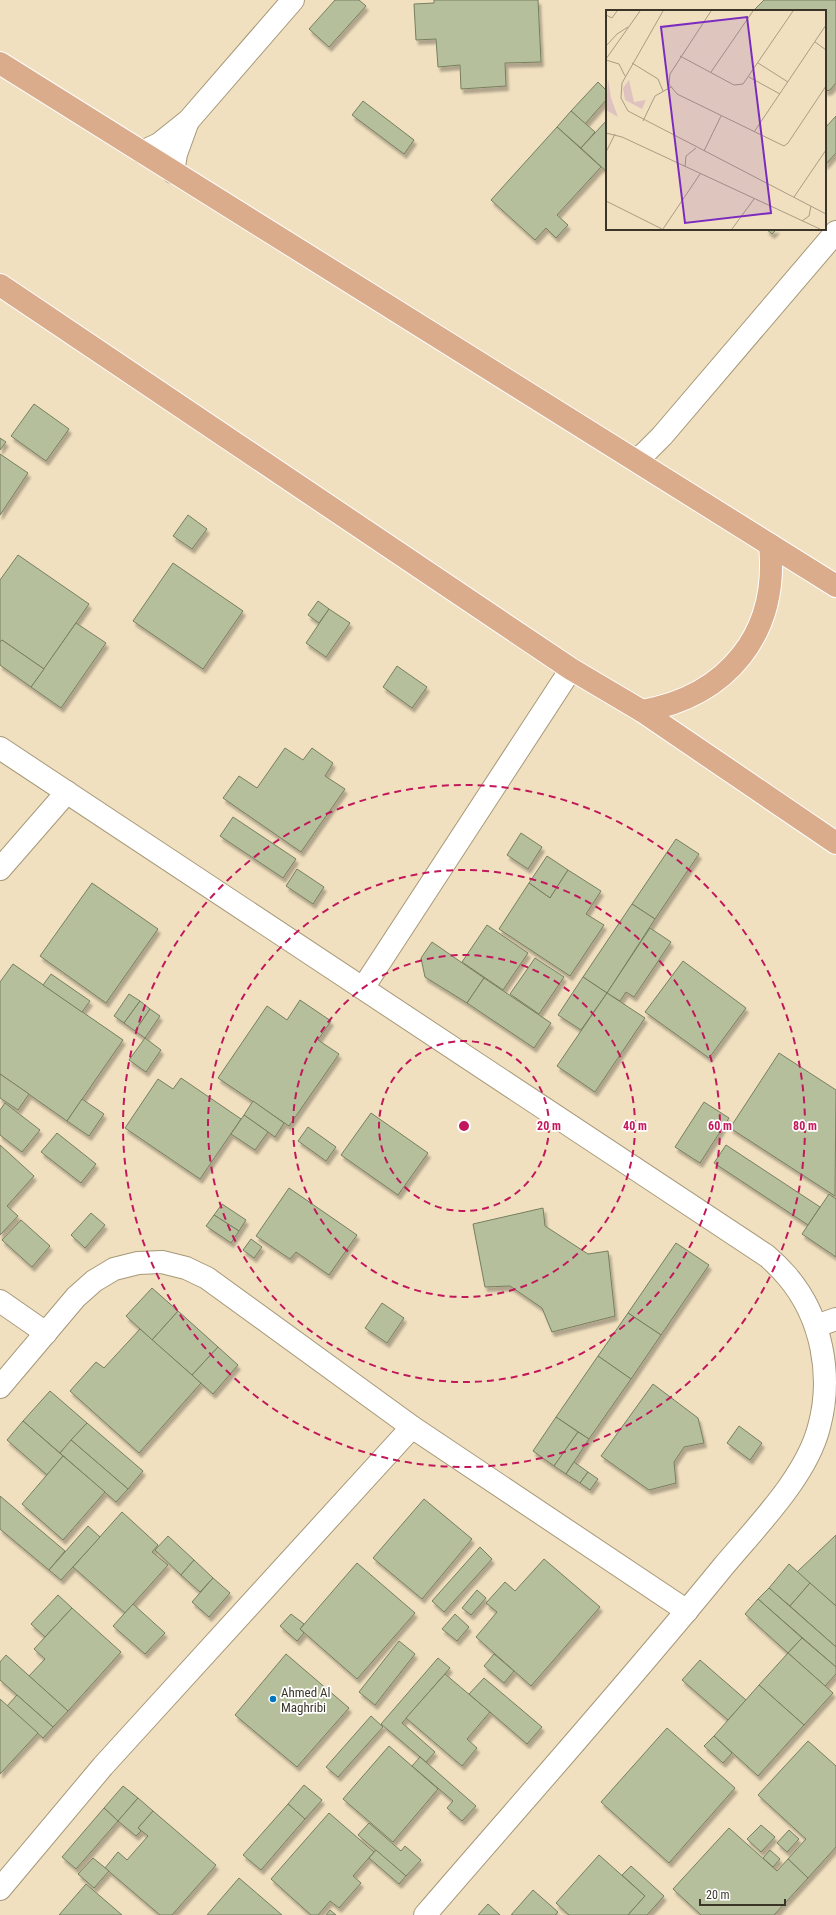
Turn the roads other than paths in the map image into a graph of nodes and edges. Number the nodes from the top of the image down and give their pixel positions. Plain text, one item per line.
1 (293, 0) edge
2 (0, 63) edge
3 (189, 120) junction
4 (142, 152) junction
5 (173, 172) junction
6 (836, 232) edge
7 (0, 285) edge
8 (643, 464) junction
9 (770, 544) junction
10 (836, 586) edge
11 (571, 669) junction
12 (642, 711) junction
13 (0, 748) edge
14 (66, 792) junction
15 (836, 843) edge
16 (0, 869) edge
17 (363, 988) junction
18 (0, 1301) edge
19 (836, 1319) edge
20 (816, 1326) junction
21 (46, 1333) junction
22 (0, 1387) edge
23 (412, 1427) junction
24 (687, 1612) junction
25 (0, 1889) edge
26 (425, 1915) edge

1 - 3 street
2 - 4 main road
3 - 4 street
3 - 5 street
4 - 5 main road
5 - 8 main road
6 - 8 street
7 - 11 main road
8 - 9 main road
9 - 10 main road
9 - 12 main road
11 - 12 main road
11 - 17 street
12 - 15 main road
13 - 14 street
14 - 16 street
14 - 17 street
17 - 20 street
18 - 21 street
19 - 20 street
20 - 24 street
21 - 22 street
21 - 23 street
23 - 24 street
23 - 25 street
24 - 26 street

